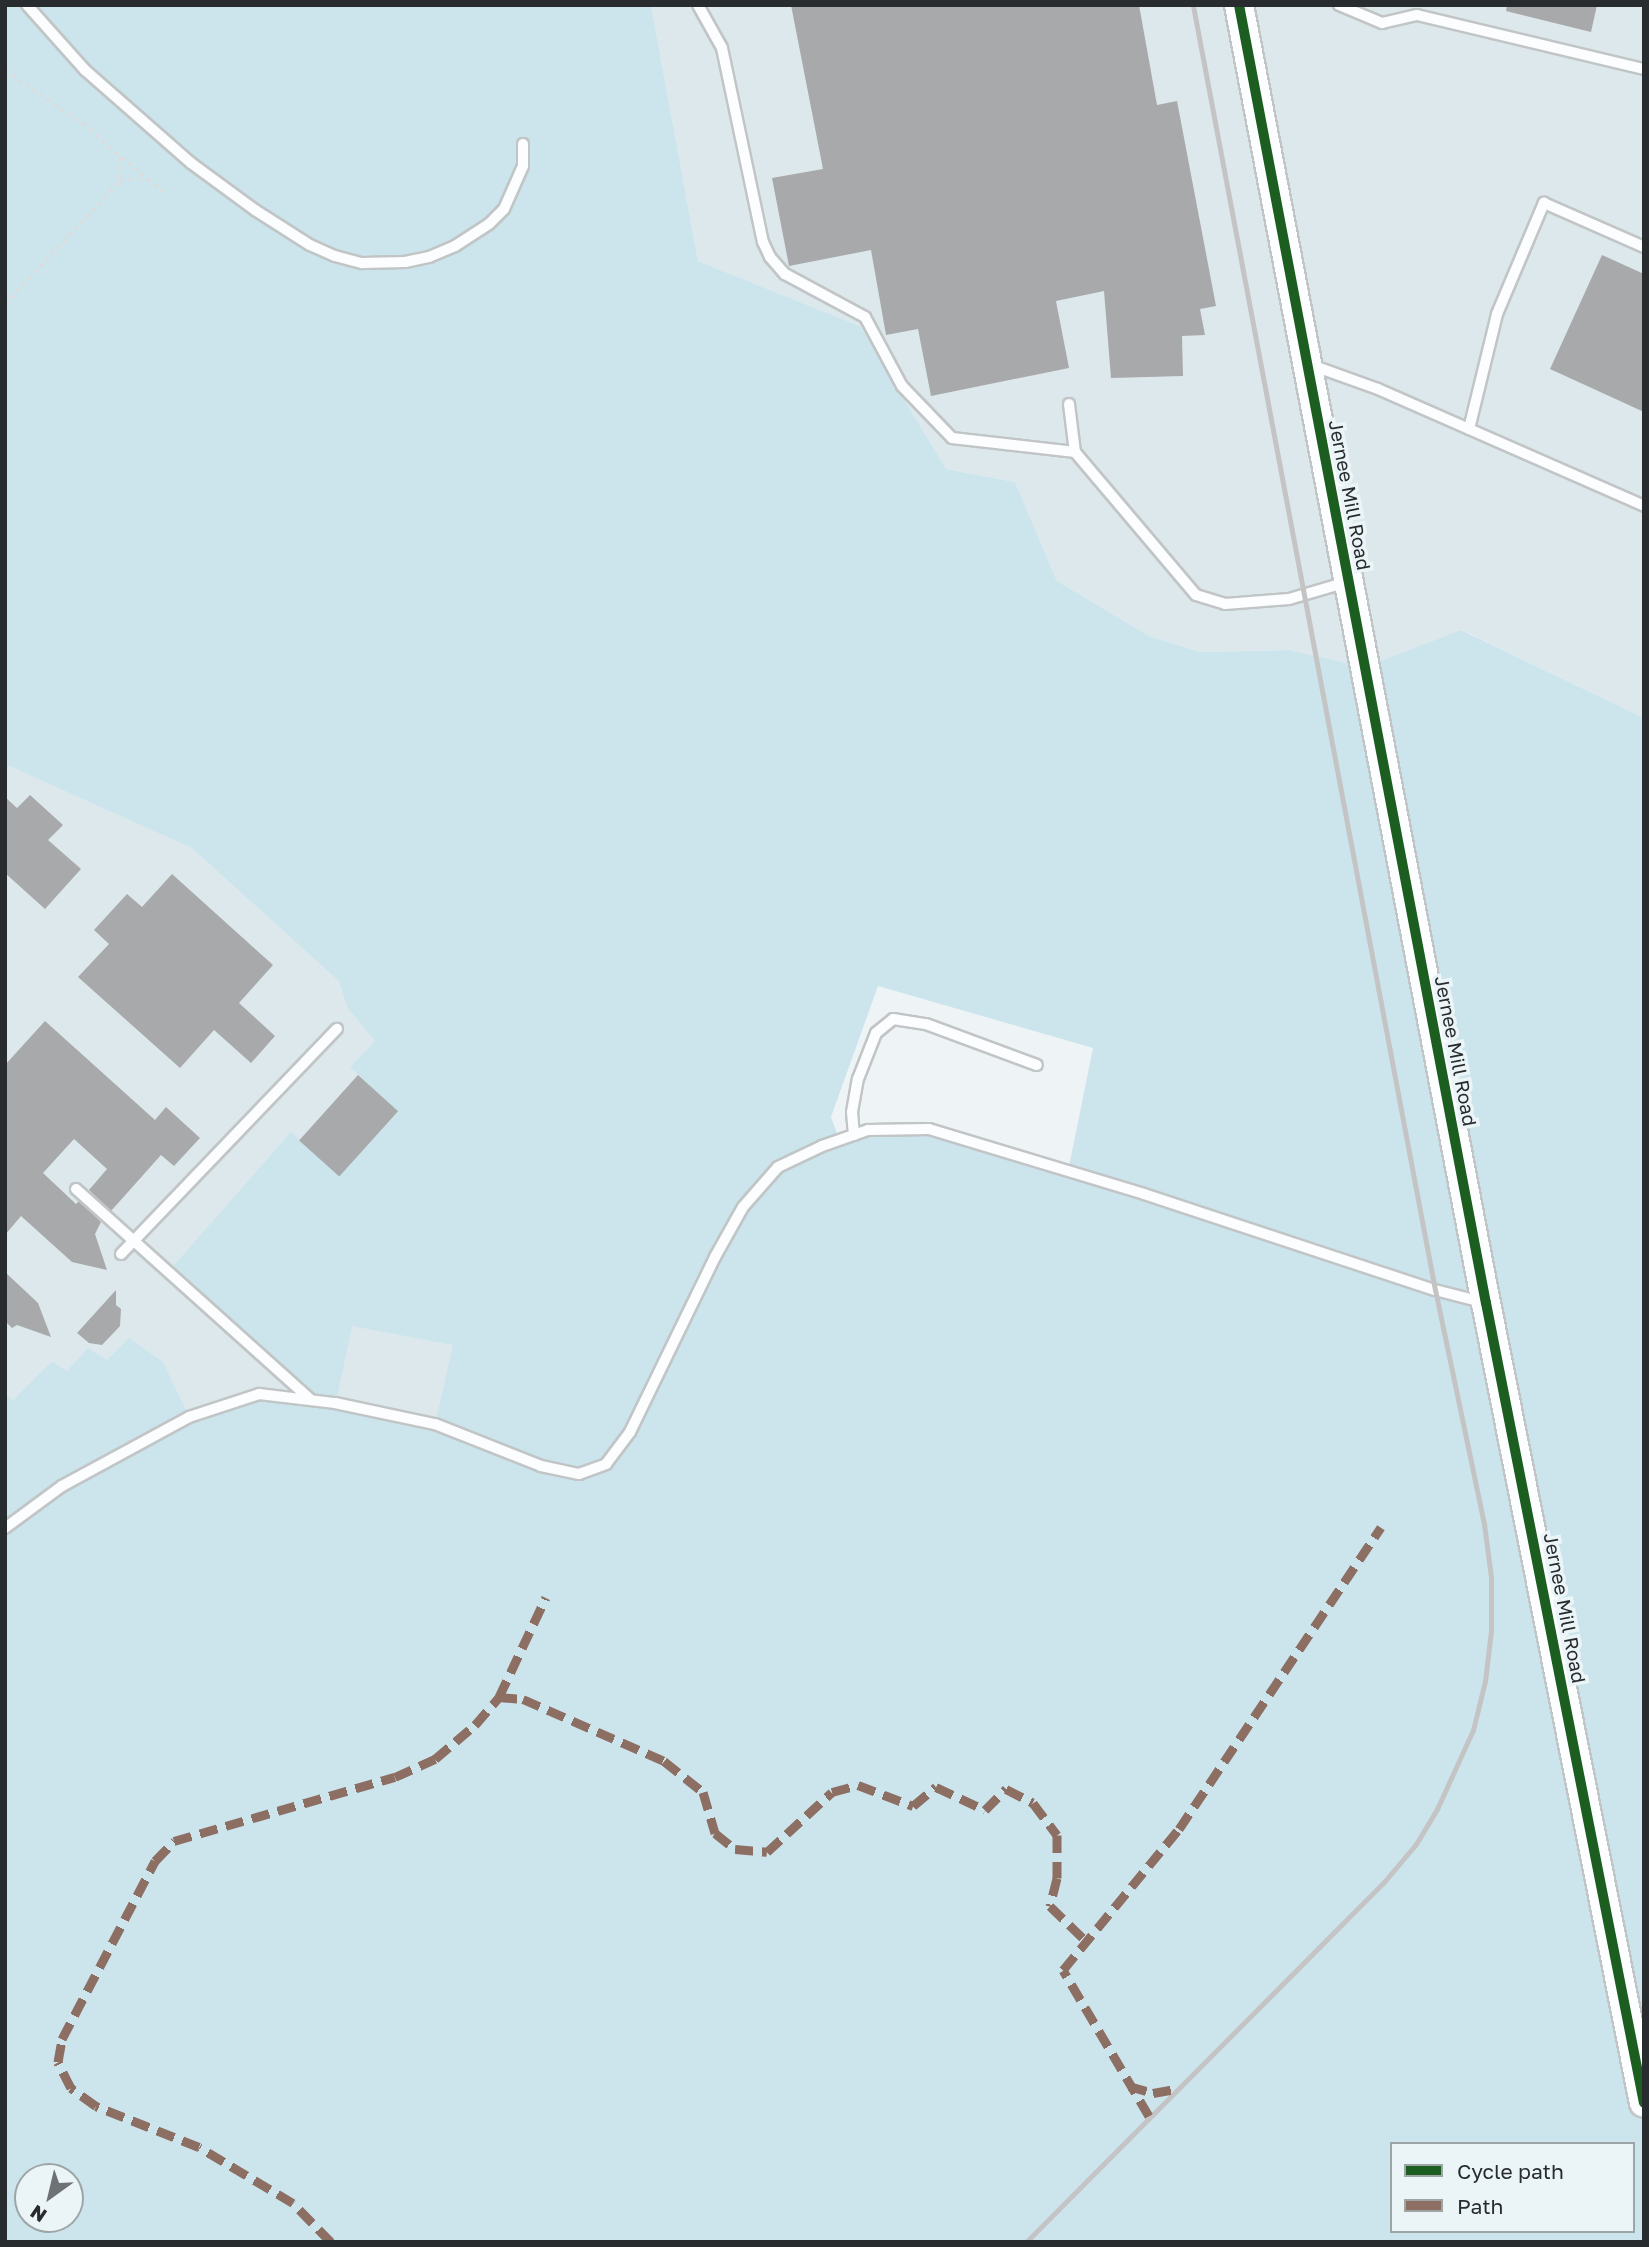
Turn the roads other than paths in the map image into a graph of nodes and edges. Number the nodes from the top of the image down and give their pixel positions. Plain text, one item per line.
1 (27, 5) edge
2 (698, 5) edge
3 (1239, 5) edge
4 (1339, 5) edge
5 (1644, 69) edge
6 (523, 144) dead end
7 (1644, 247) edge
8 (1307, 364) junction
9 (1069, 404) dead end
10 (1469, 429) junction
11 (1075, 452) junction
12 (1644, 506) edge
13 (1348, 582) junction
14 (337, 1029) dead end
15 (1037, 1065) dead end
16 (854, 1135) junction
17 (76, 1189) dead end
18 (134, 1241) junction
19 (121, 1254) dead end
20 (1486, 1303) junction
21 (310, 1400) junction
22 (5, 1528) edge
23 (1644, 2103) edge

1 - 6 lane
2 - 11 lane
3 - 8 street, Jernee Mill Road
4 - 5 lane
7 - 10 lane
8 - 10 lane
8 - 13 street, Jernee Mill Road
9 - 11 lane
10 - 12 lane
11 - 13 lane
13 - 20 street, Jernee Mill Road
14 - 18 lane
15 - 16 lane
16 - 20 lane
16 - 21 lane
17 - 18 lane
18 - 19 lane
18 - 21 lane
20 - 23 street, Jernee Mill Road
21 - 22 lane

